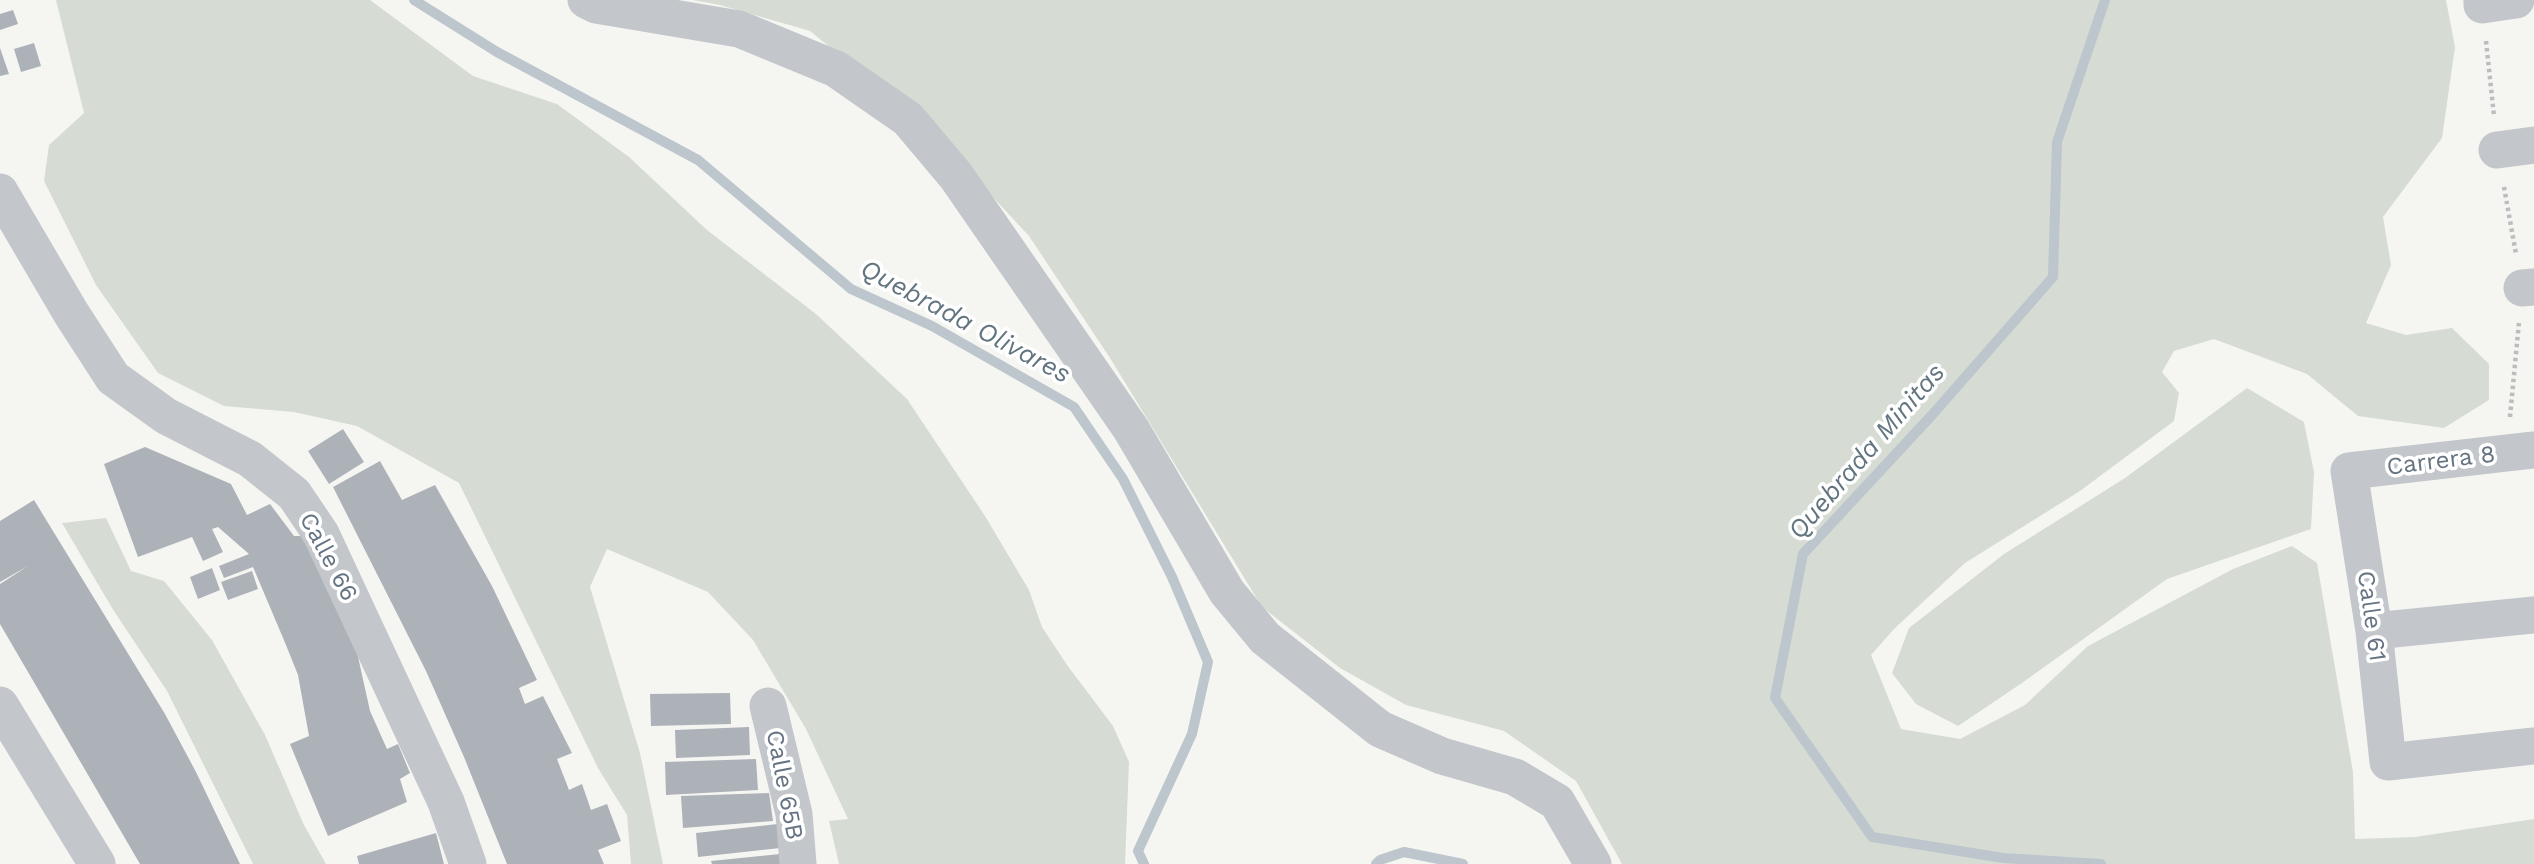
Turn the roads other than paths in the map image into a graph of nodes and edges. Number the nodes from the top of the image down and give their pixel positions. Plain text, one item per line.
1 (586, 0) edge
2 (2534, 145) edge
3 (2497, 150) road end
4 (0, 192) edge
5 (2520, 451) edge
6 (2349, 471) joint
7 (2534, 615) edge
8 (2374, 631) junction
9 (0, 705) edge
10 (768, 706) dead end
11 (2534, 746) edge
12 (97, 864) edge
13 (468, 864) edge
14 (798, 864) edge
15 (1593, 864) edge

1 - 15 street
2 - 3 street
4 - 13 street, Calle 66
5 - 6 street, Carrera 8
6 - 8 street, Calle 61
7 - 8 street
8 - 11 street, Calle 61
9 - 12 street
10 - 14 street, Calle 65B

